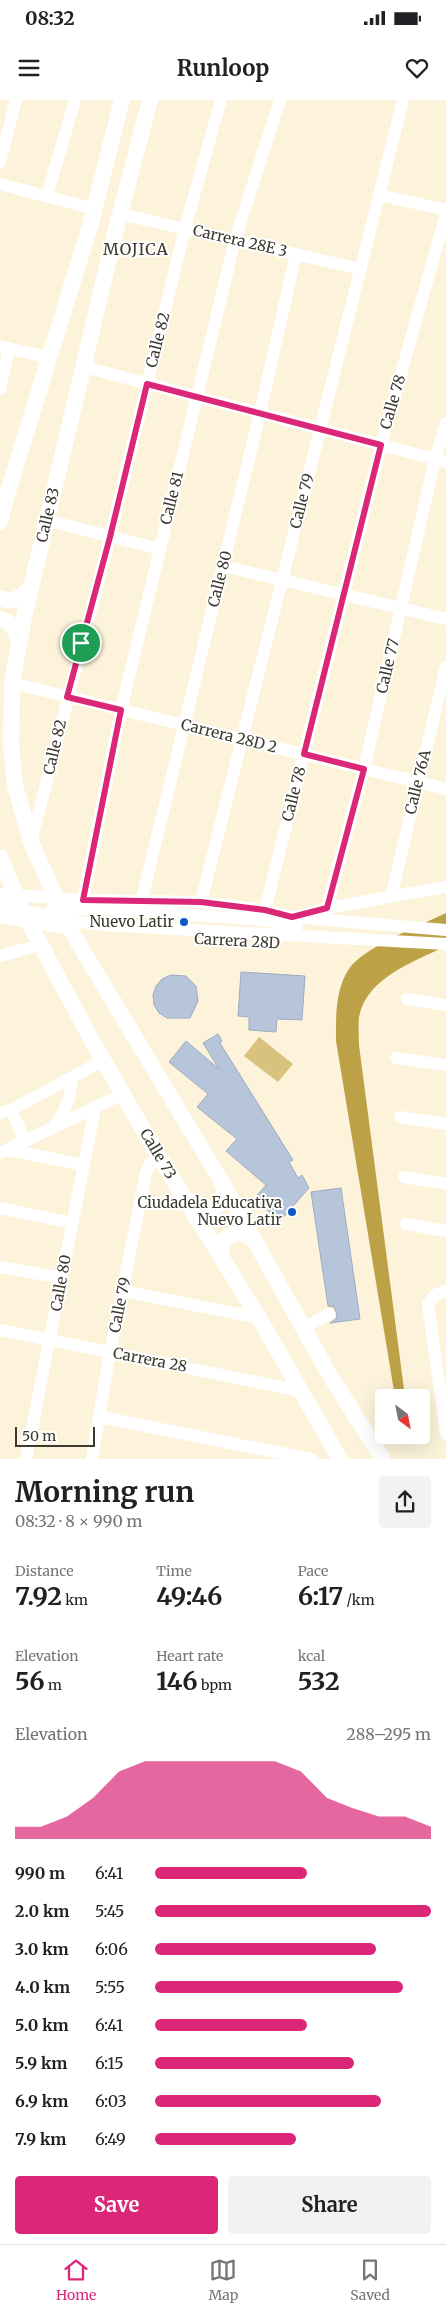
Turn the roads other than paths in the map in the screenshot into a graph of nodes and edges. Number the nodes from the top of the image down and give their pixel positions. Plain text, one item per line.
1 (16, 100) edge
2 (75, 100) edge
3 (122, 100) edge
4 (150, 100) edge
5 (221, 100) edge
6 (280, 100) edge
7 (403, 100) edge
8 (0, 162) edge
9 (0, 184) edge
10 (379, 195) junction
11 (47, 196) junction
12 (95, 209) junction
13 (446, 210) edge
14 (120, 214) junction
15 (446, 214) edge
16 (185, 228) junction
17 (235, 240) junction
18 (296, 254) junction
19 (360, 269) junction
20 (4, 347) edge
21 (50, 358) junction
22 (84, 367) junction
23 (147, 384) junction
24 (0, 389) edge
25 (197, 397) junction
26 (260, 414) junction
27 (446, 423) edge
28 (320, 429) junction
29 (381, 445) junction
30 (441, 460) edge
31 (46, 520) junction
32 (0, 522) edge
33 (110, 537) junction
34 (160, 550) junction
35 (223, 566) junction
36 (282, 579) junction
37 (31, 587) junction
38 (344, 594) junction
39 (0, 598) edge
40 (402, 607) junction
41 (446, 619) edge
42 (0, 620) edge
43 (19, 647) junction
44 (446, 667) edge
45 (12, 683) junction
46 (67, 697) junction
47 (121, 710) junction
48 (183, 725) junction
49 (242, 739) junction
50 (304, 754) junction
51 (364, 769) junction
52 (417, 782) junction
53 (446, 789) edge
54 (31, 842) junction
55 (0, 857) edge
56 (446, 888) edge
57 (391, 897) junction
58 (83, 900) junction
59 (141, 902) junction
60 (201, 902) junction
61 (0, 905) edge
62 (17, 906) edge
63 (327, 908) junction
64 (265, 910) junction
65 (63, 914) junction
66 (0, 916) edge
67 (292, 917) junction
68 (386, 929) junction
69 (446, 930) edge
70 (446, 937) edge
71 (446, 944) edge
72 (40, 945) junction
73 (446, 951) edge
74 (0, 956) edge
75 (407, 999) dead end
76 (446, 1005) edge
77 (396, 1058) dead end
78 (104, 1060) junction
79 (446, 1065) edge
80 (72, 1078) junction
81 (123, 1094) junction
82 (96, 1108) junction
83 (3, 1112) edge
84 (400, 1117) dead end
85 (446, 1124) edge
86 (52, 1129) junction
87 (23, 1143) junction
88 (4, 1151) edge
89 (159, 1157) junction
90 (84, 1165) junction
91 (404, 1177) dead end
92 (223, 1184) junction
93 (446, 1184) edge
94 (184, 1198) junction
95 (0, 1208) edge
96 (72, 1223) junction
97 (406, 1224) dead end
98 (446, 1231) edge
99 (254, 1241) junction
100 (221, 1256) junction
101 (0, 1267) edge
102 (62, 1278) junction
103 (122, 1291) junction
104 (446, 1292) edge
105 (329, 1314) dead end
106 (259, 1318) junction
107 (304, 1328) junction
108 (0, 1330) edge
109 (51, 1340) junction
110 (440, 1350) edge
111 (110, 1352) junction
112 (301, 1391) junction
113 (444, 1407) edge
114 (100, 1417) junction
115 (446, 1434) edge
116 (26, 1459) edge
117 (92, 1459) edge
118 (311, 1459) edge
119 (340, 1459) edge
120 (383, 1459) edge

1 - 8 street
2 - 11 street
3 - 12 main road
4 - 14 main road, Calle 83
5 - 16 street, Calle 82
6 - 17 street, Calle 81
7 - 10 street, Calle 79
9 - 11 street
10 - 13 street
10 - 19 street, Calle 79
11 - 12 street
12 - 21 main road
14 - 16 street, Carrera 28E 3
14 - 22 main road, Calle 83
15 - 29 street, Calle 78
16 - 17 street, Carrera 28E 3
16 - 23 street, Calle 82
17 - 18 street, Carrera 28E 3
17 - 25 street, Calle 81
18 - 19 street, Carrera 28E 3
18 - 26 street, Calle 80
19 - 28 street, Calle 79
20 - 21 street
20 - 24 street
21 - 32 main road
22 - 23 street
22 - 31 main road, Calle 83
23 - 25 street
23 - 33 street, Calle 82
25 - 26 street
25 - 34 street, Calle 81
26 - 28 street
26 - 35 street, Calle 80
27 - 30 street, Calle 77
28 - 29 street
28 - 36 street, Calle 79
29 - 30 street
29 - 38 street, Calle 78
30 - 40 street, Calle 77
31 - 33 street
31 - 37 main road, Calle 83
33 - 34 street
33 - 46 street, Calle 82
34 - 47 street, Calle 81
35 - 36 street
35 - 48 street, Calle 80
36 - 38 street
36 - 49 street, Calle 79
37 - 39 main road
37 - 43 main road, Calle 83
38 - 40 street
38 - 50 street, Calle 78
40 - 41 street
40 - 51 street, Calle 77
42 - 43 main road
43 - 45 main road, Calle 83
44 - 52 street, Calle 76A
45 - 46 street, Carrera 28D 2
45 - 54 main road, Calle 83
46 - 47 street, Carrera 28D 2
46 - 54 street, Calle 82
47 - 48 street, Carrera 28D 2
47 - 58 street, Calle 81
48 - 49 street, Carrera 28D 2
48 - 59 street, Calle 80
49 - 50 street, Carrera 28D 2
49 - 60 street, Calle 79
50 - 51 street, Carrera 28D 2
50 - 64 street, Calle 78
51 - 52 street, Carrera 28D 2
51 - 63 street, Calle 77
52 - 53 street, Carrera 28D 2
52 - 57 street, Calle 76A
54 - 65 main road, Calle 83
55 - 62 main road
56 - 57 street, Carrera 28D
57 - 63 street, Carrera 28D
58 - 59 street, Carrera 28D
58 - 65 street, Carrera 28D
59 - 60 street, Carrera 28D
60 - 64 street, Carrera 28D
61 - 62 street
62 - 65 street, Carrera 28D
62 - 65 street, Carrera 28D
62 - 66 street, Carrera 28D
62 - 72 main road, Calle 73
63 - 67 street, Carrera 28D
64 - 67 street, Carrera 28D
65 - 68 street
65 - 71 street
65 - 73 street, Carrera 28D
65 - 92 main road
67 - 68 street, Carrera 28D
68 - 69 street, Carrera 28D
68 - 70 street
72 - 74 street
72 - 78 main road, Calle 73
75 - 76 street
77 - 79 street
78 - 80 street
78 - 81 main road, Calle 73
80 - 83 street
80 - 86 street
81 - 82 street
81 - 89 main road, Calle 73
82 - 86 street
82 - 90 street, Calle 80
83 - 87 street
84 - 85 street
86 - 87 street
87 - 88 street
88 - 90 street
89 - 94 main road, Calle 73
89 - 103 street, Calle 79
90 - 96 street, Calle 80
91 - 93 street
92 - 94 main road
92 - 99 main road
94 - 100 main road, Calle 73
95 - 96 street
96 - 102 street, Calle 80
97 - 98 street
99 - 100 main road
99 - 107 main road
100 - 106 main road, Calle 73
101 - 102 street
102 - 109 street, Calle 80
103 - 106 street
103 - 111 street, Calle 79
104 - 110 street
105 - 107 street
106 - 112 main road, Calle 73
107 - 120 main road
108 - 109 street, Carrera 28
109 - 111 street, Carrera 28
109 - 116 street, Calle 80
110 - 113 street
111 - 112 street, Carrera 28
111 - 114 street, Calle 79
112 - 119 main road, Calle 73
113 - 115 street
114 - 117 street, Calle 79
114 - 118 street

